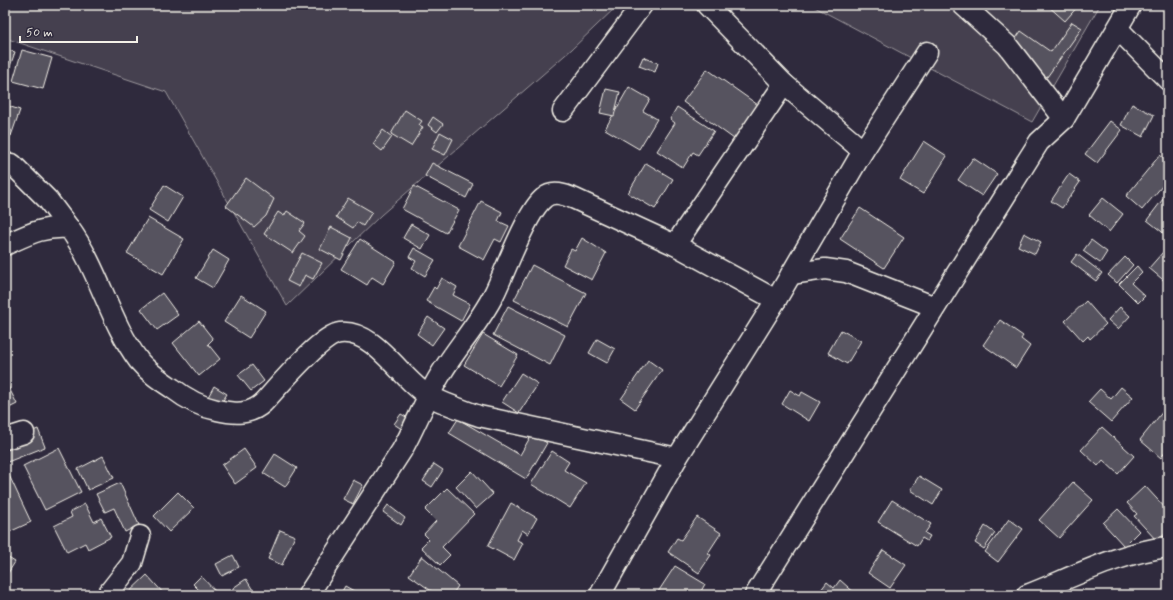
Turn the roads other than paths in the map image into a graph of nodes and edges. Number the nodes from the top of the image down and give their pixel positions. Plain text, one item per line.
1 (642, 5) edge
2 (707, 5) edge
3 (963, 5) edge
4 (1131, 5) edge
5 (1118, 28) junction
6 (927, 52) dead end
7 (1168, 80) edge
8 (784, 84) junction
9 (563, 111) dead end
10 (1064, 119) junction
11 (1039, 142) junction
12 (863, 152) junction
13 (12, 164) dead end
14 (70, 228) junction
15 (5, 245) edge
16 (675, 245) junction
17 (791, 274) junction
18 (776, 300) junction
19 (935, 307) junction
20 (428, 395) junction
21 (871, 410) junction
22 (24, 433) dead end
23 (5, 440) edge
24 (676, 458) junction
25 (140, 536) dead end
26 (1168, 547) edge
27 (107, 595) edge
28 (308, 595) edge
29 (600, 595) edge
30 (755, 595) edge
31 (1027, 595) edge

1 - 9 street
2 - 8 street
3 - 10 street
4 - 5 street
5 - 7 street
5 - 10 street
6 - 12 street
8 - 12 street
8 - 16 street
10 - 11 street
11 - 19 street
11 - 21 street
12 - 17 street
13 - 14 street
14 - 15 street
14 - 20 street
16 - 18 street
16 - 20 street
17 - 18 street
17 - 19 street
18 - 24 street
19 - 21 street
20 - 24 street
20 - 28 street
21 - 30 street
22 - 23 street
24 - 29 street
25 - 27 street
26 - 31 street

